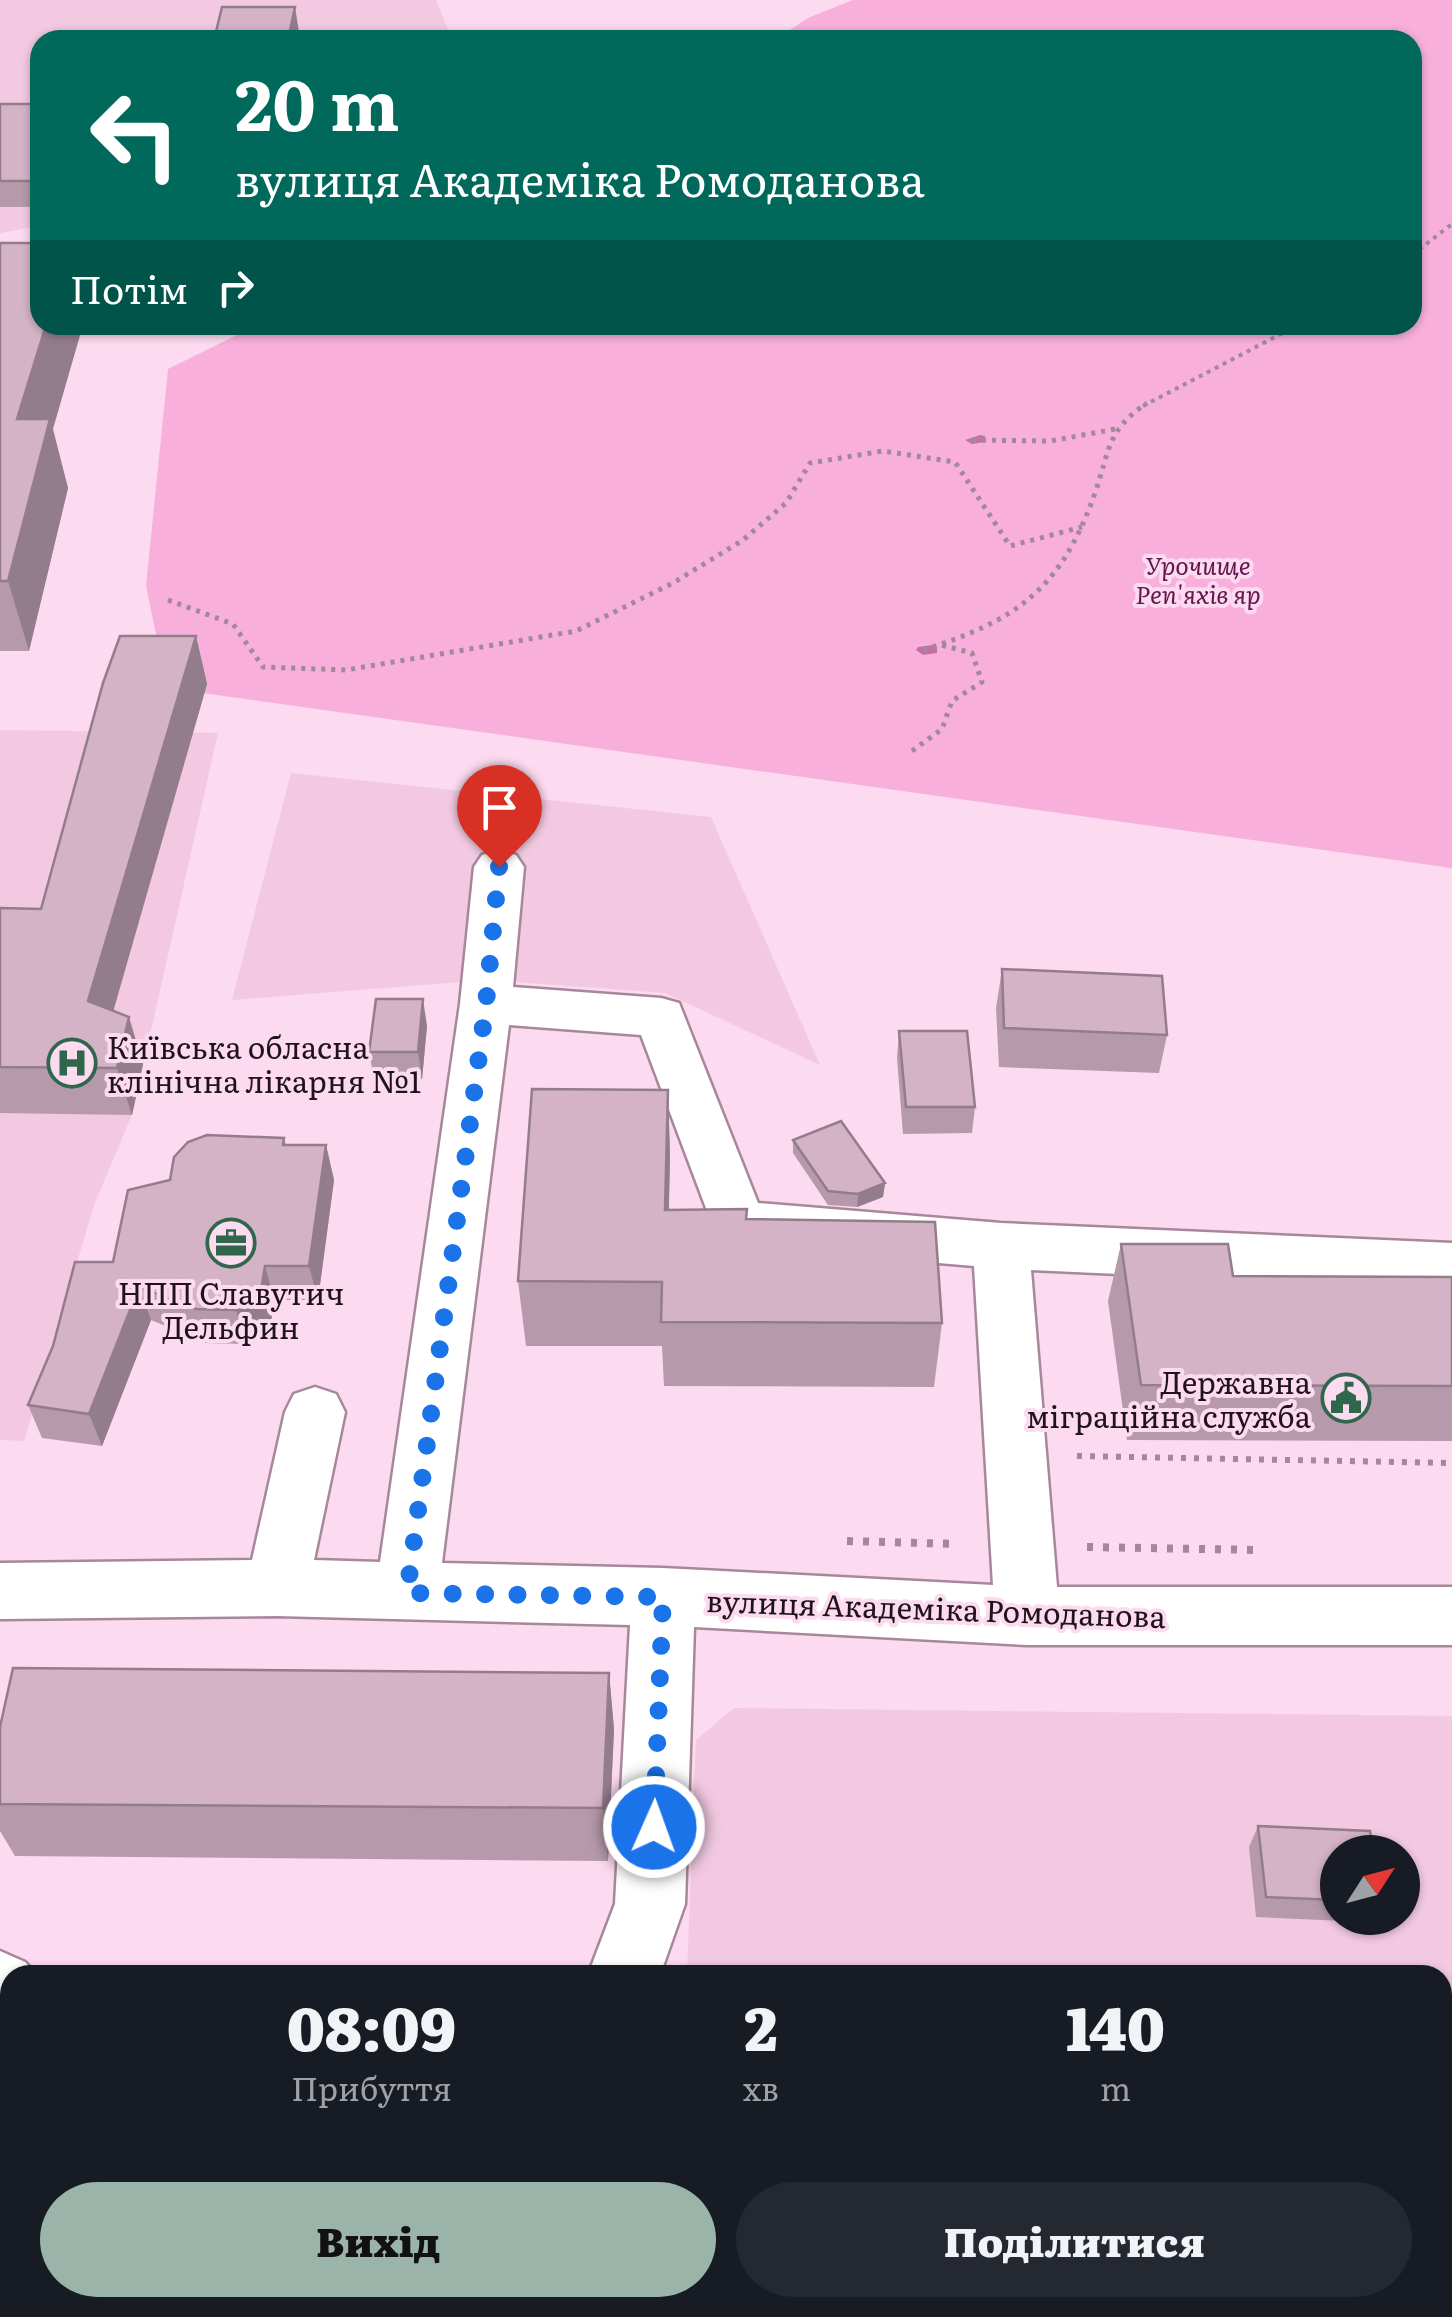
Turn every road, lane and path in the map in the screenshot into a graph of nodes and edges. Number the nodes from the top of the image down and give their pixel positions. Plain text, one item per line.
1 (1452, 224) edge
2 (1422, 247) edge
3 (1279, 335) edge
4 (1115, 429) junction
5 (972, 440) dead end
6 (1082, 527) junction
7 (168, 600) dead end
8 (940, 645) junction
9 (924, 650) dead end
10 (912, 751) dead end
11 (499, 867) dead end
12 (486, 1004) junction
13 (1001, 1246) junction
14 (1452, 1266) edge
15 (315, 1412) dead end
16 (1016, 1455) junction
17 (1452, 1462) edge
18 (1022, 1546) junction
19 (1276, 1550) dead end
20 (278, 1588) junction
21 (0, 1591) edge
22 (407, 1593) junction
23 (663, 1597) junction
24 (1027, 1616) junction
25 (1452, 1616) edge
26 (628, 1965) edge

1 - 2 path
3 - 4 path
4 - 5 path
4 - 6 path
6 - 7 path
6 - 8 path
8 - 9 path
8 - 10 path
11 - 12 street
12 - 13 street
12 - 22 street
13 - 14 street
13 - 16 street
15 - 20 street
16 - 17 path
16 - 18 street
18 - 19 path
18 - 24 street
20 - 21 street, вулиця Академіка Ромоданова
20 - 22 street, вулиця Академіка Ромоданова
22 - 23 street, вулиця Академіка Ромоданова
23 - 24 street, вулиця Академіка Ромоданова
23 - 26 street
24 - 25 street, вулиця Академіка Ромоданова

